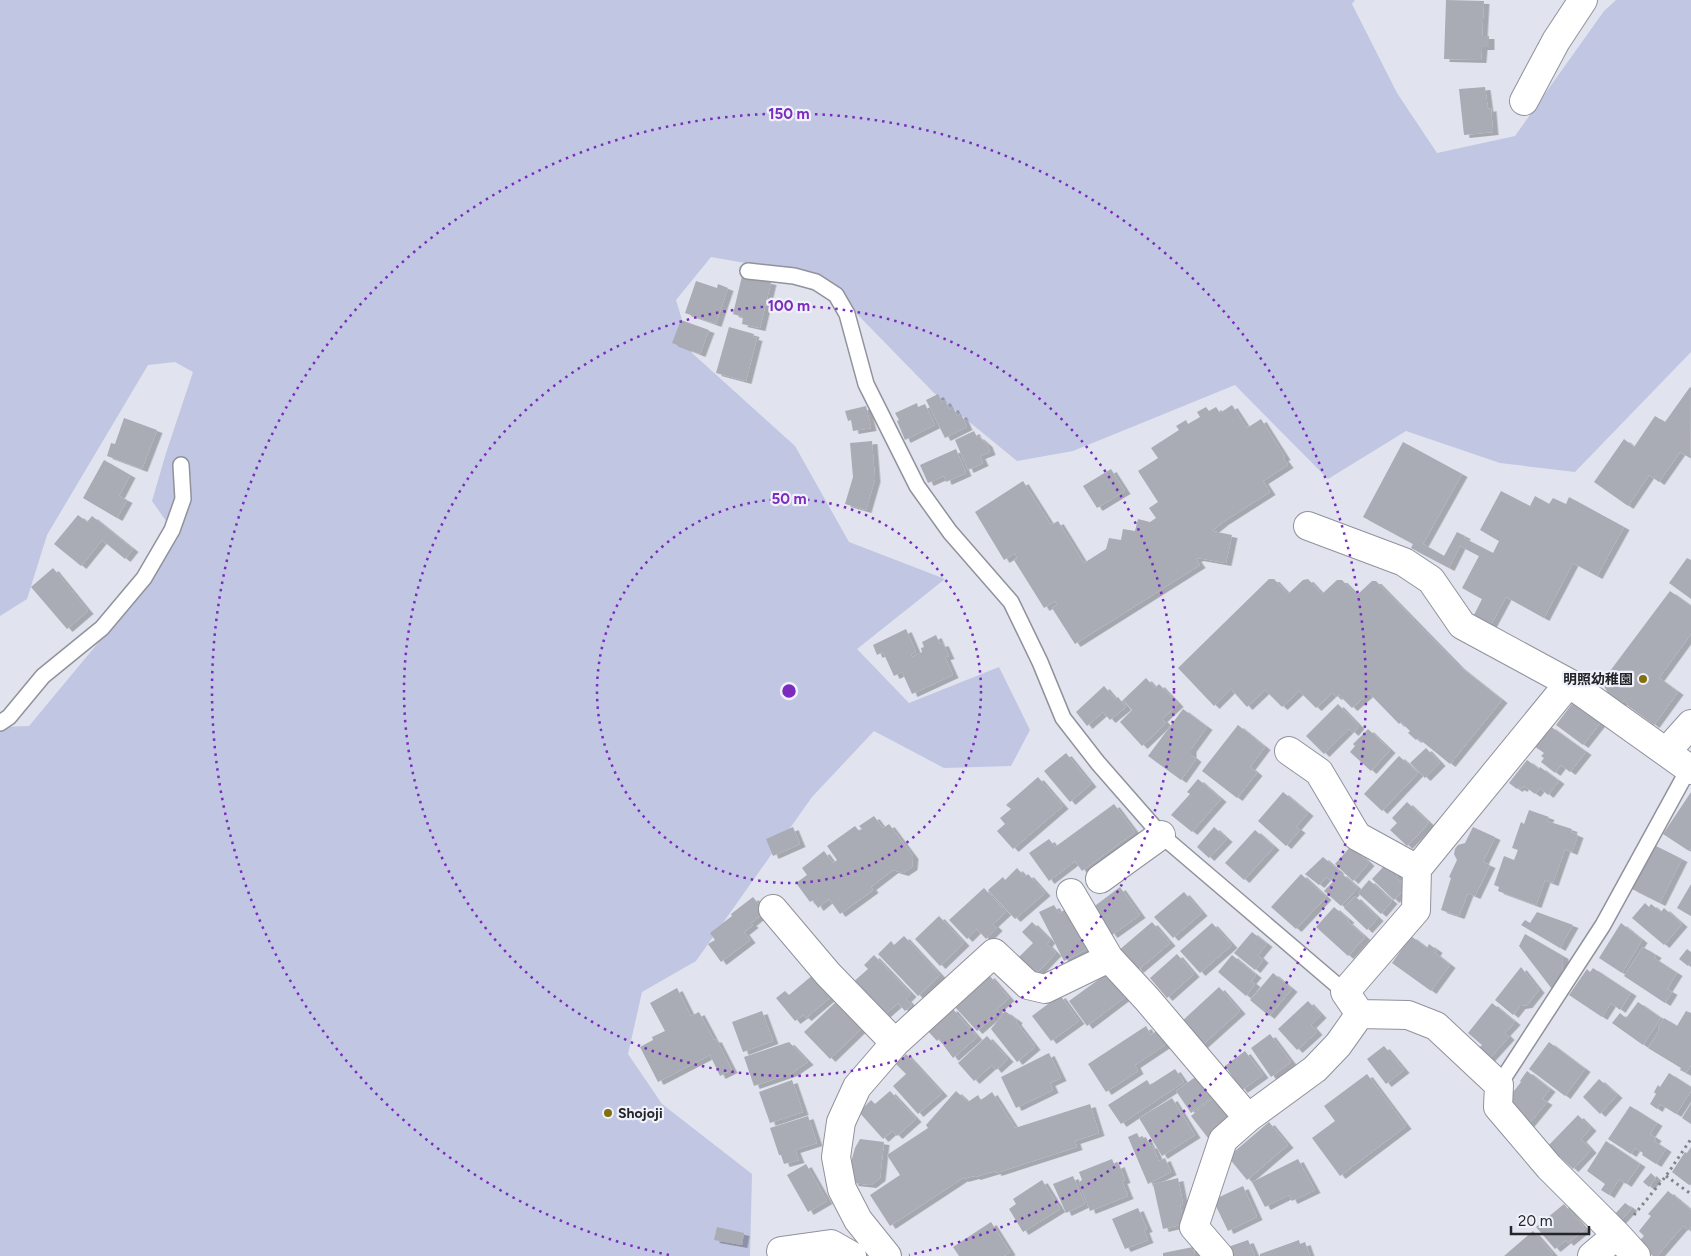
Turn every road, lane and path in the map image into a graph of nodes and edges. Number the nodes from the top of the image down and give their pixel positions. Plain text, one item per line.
1 (1583, 0) edge
2 (1524, 101) dead end
3 (748, 271) dead end
4 (181, 465) dead end
5 (1308, 526) dead end
6 (1569, 683) junction
7 (0, 723) edge
8 (1691, 724) edge
9 (1289, 751) dead end
10 (1666, 752) junction
11 (1690, 769) edge
12 (1161, 835) junction
13 (1417, 869) junction
14 (1100, 879) dead end
15 (1071, 893) dead end
16 (773, 909) dead end
17 (1109, 958) junction
18 (1353, 1003) junction
19 (895, 1043) junction
20 (1499, 1085) junction
21 (1248, 1118) junction
22 (1691, 1139) edge
23 (1666, 1176) junction
24 (1691, 1194) edge
25 (1617, 1235) junction
26 (781, 1251) dead end
27 (852, 1256) edge
28 (887, 1256) edge
29 (1219, 1256) edge
30 (1592, 1256) edge
31 (1636, 1256) edge

1 - 2 street
3 - 12 lane
4 - 7 lane
5 - 6 street
6 - 10 street
6 - 13 street
8 - 10 street
9 - 13 street
10 - 11 street
11 - 20 lane
12 - 14 street
12 - 18 lane
13 - 18 street
15 - 17 street
16 - 19 street
17 - 19 street
17 - 21 street
18 - 20 street
18 - 21 street
19 - 28 street
20 - 25 street
21 - 29 street
22 - 23 path
23 - 24 path
23 - 25 path
25 - 30 street
25 - 31 street
26 - 27 street

